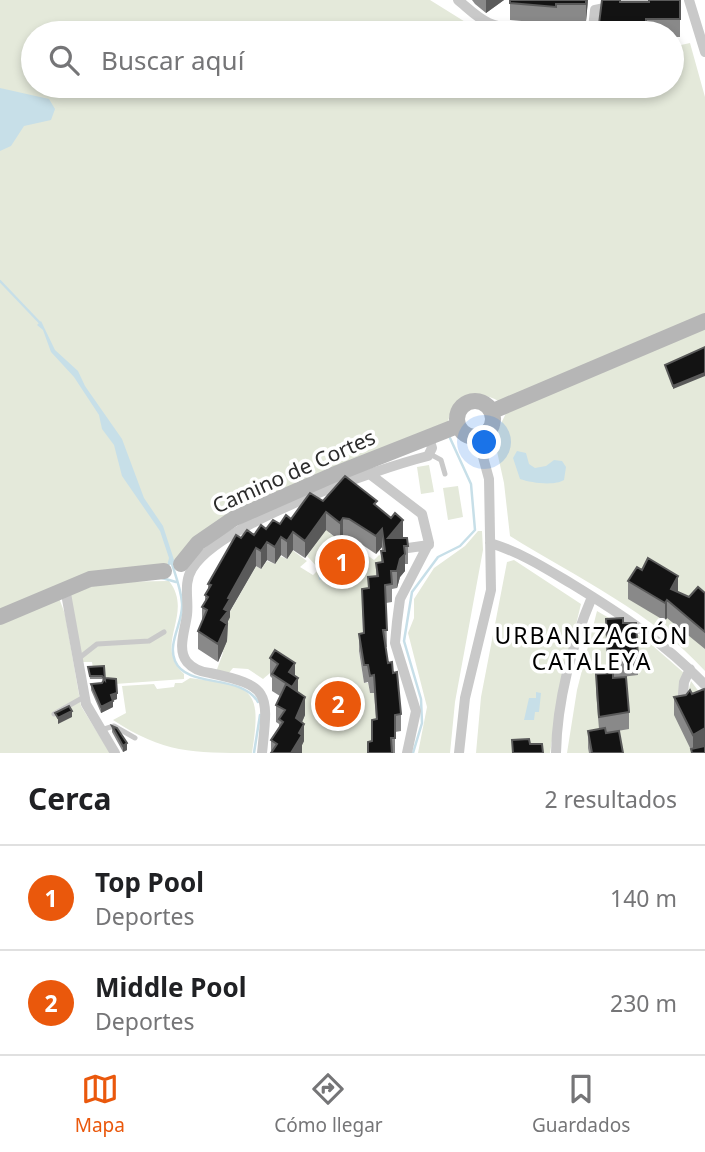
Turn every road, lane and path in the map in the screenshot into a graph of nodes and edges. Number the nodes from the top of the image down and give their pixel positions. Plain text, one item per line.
1 (458, 0) edge
2 (645, 0) edge
3 (656, 0) edge
4 (689, 0) edge
5 (487, 21) edge
6 (594, 21) edge
7 (705, 52) edge
8 (705, 321) edge
9 (493, 411) junction
10 (457, 426) junction
11 (477, 435) junction
12 (430, 444) junction
13 (444, 474) dead end
14 (371, 475) junction
15 (490, 543) junction
16 (429, 545) junction
17 (401, 549) edge
18 (181, 564) joint
19 (164, 571) joint
20 (65, 588) junction
21 (592, 597) junction
22 (0, 617) edge
23 (163, 632) dead end
24 (78, 659) junction
25 (690, 670) junction
26 (705, 685) edge
27 (84, 698) junction
28 (682, 706) edge
29 (54, 714) edge
30 (101, 730) junction
31 (135, 738) dead end
32 (115, 753) edge
33 (262, 753) edge
34 (407, 753) edge
35 (459, 753) edge
36 (556, 753) edge

1 - 5 street
2 - 3 street
2 - 6 street
4 - 7 street
8 - 9 street
9 - 10 street
9 - 11 street
10 - 11 street
10 - 12 street, Camino de Cortes
11 - 15 street
12 - 13 lane
12 - 14 street
12 - 18 street, Camino de Cortes
14 - 16 street
14 - 33 street
15 - 21 street
15 - 35 street
16 - 17 street
16 - 34 street
18 - 19 street, Camino de Cortes
19 - 20 street, Camino de Cortes
20 - 22 street, Camino de Cortes
20 - 24 street
21 - 25 street
21 - 36 street
23 - 24 lane
24 - 27 street
25 - 26 street
25 - 28 street
27 - 29 lane
27 - 30 street
30 - 31 lane
30 - 32 street

